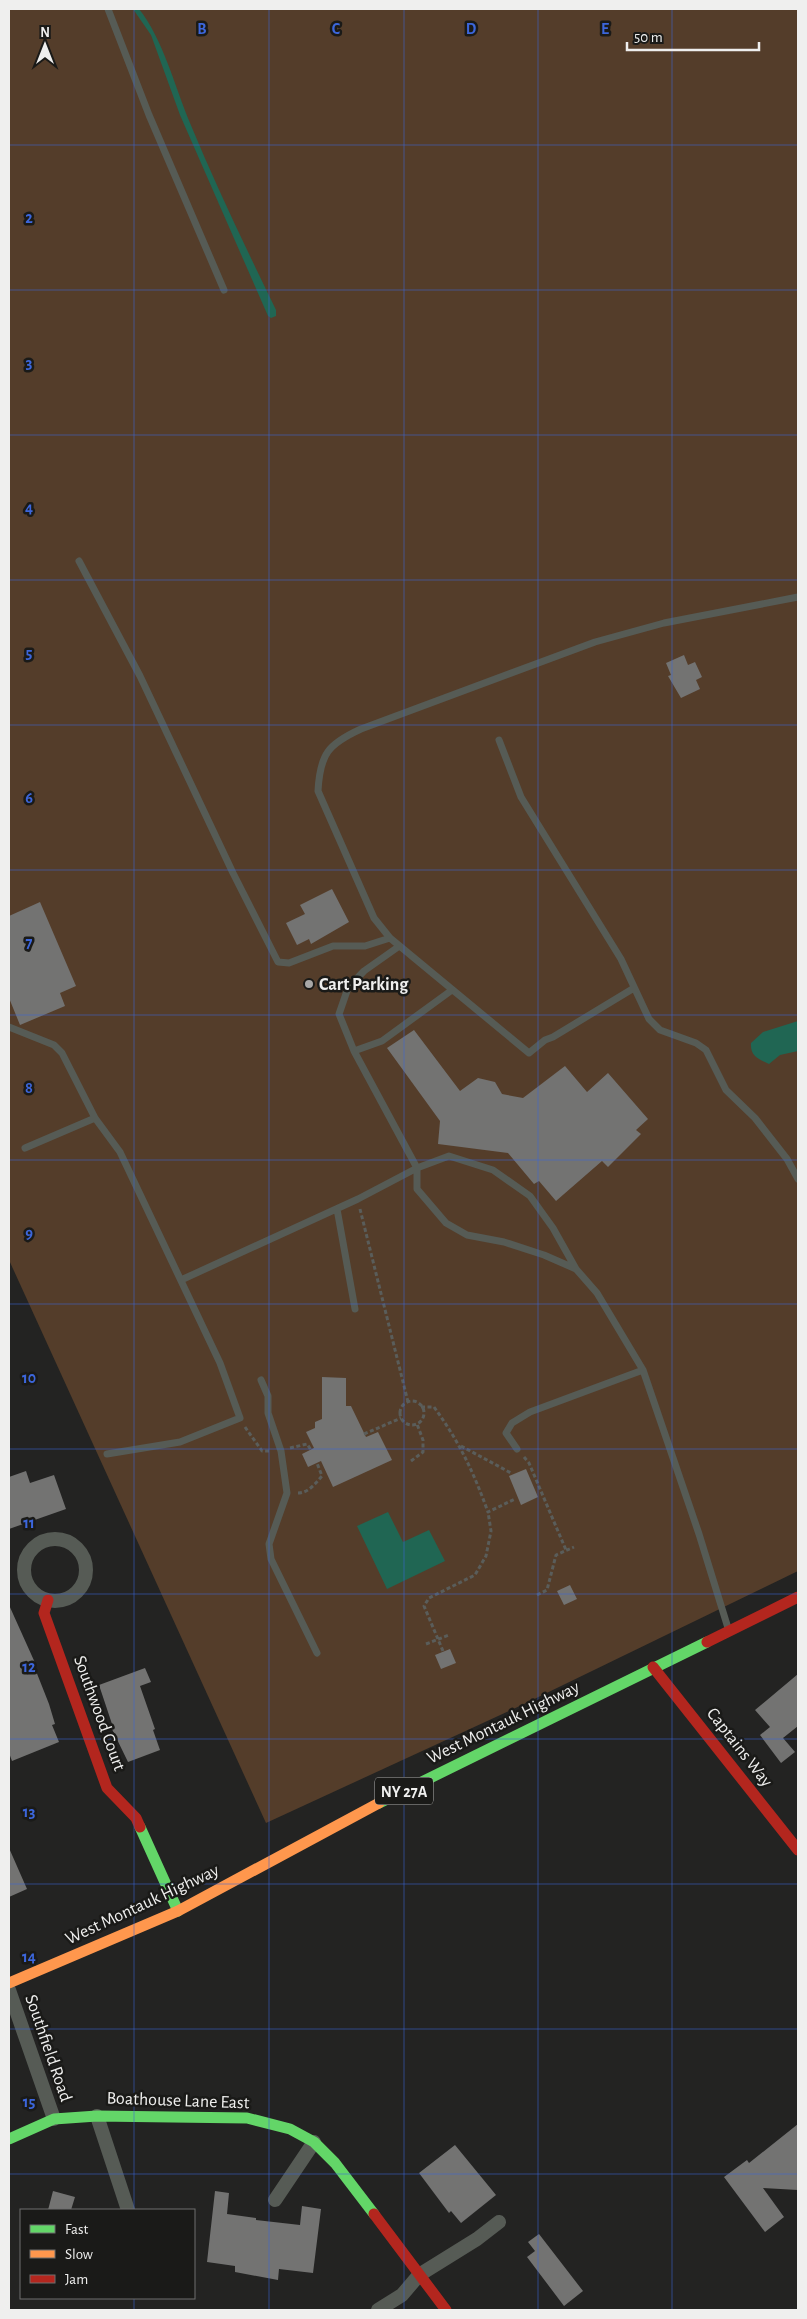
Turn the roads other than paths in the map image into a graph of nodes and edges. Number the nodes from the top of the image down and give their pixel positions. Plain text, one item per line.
1 (108, 9) edge
2 (224, 290) dead end
3 (79, 561) dead end
4 (798, 597) edge
5 (499, 740) dead end
6 (390, 938) junction
7 (398, 947) junction
8 (634, 988) junction
9 (452, 990) junction
10 (9, 1027) edge
11 (354, 1051) junction
12 (95, 1118) junction
13 (25, 1148) dead end
14 (417, 1168) junction
15 (798, 1179) edge
16 (337, 1208) junction
17 (576, 1269) junction
18 (181, 1280) junction
19 (356, 1308) dead end
20 (643, 1370) junction
21 (261, 1380) dead end
22 (517, 1449) road end
23 (108, 1454) dead end
24 (798, 1598) edge
25 (48, 1600) junction
26 (729, 1631) junction
27 (317, 1654) dead end
28 (654, 1667) junction
29 (798, 1850) edge
30 (178, 1911) junction
31 (9, 1983) edge
32 (9, 1990) edge
33 (97, 2116) junction
34 (54, 2119) junction
35 (9, 2140) edge
36 (314, 2142) junction
37 (275, 2200) dead end
38 (128, 2209) edge
39 (499, 2222) dead end
40 (419, 2275) junction
41 (378, 2310) edge
42 (446, 2310) edge

1 - 2 lane
3 - 6 lane
4 - 6 lane
5 - 8 lane
6 - 7 lane
7 - 9 lane
7 - 11 lane
8 - 9 lane
8 - 15 lane
9 - 11 lane
10 - 12 lane
11 - 14 lane
12 - 13 lane
12 - 18 lane
14 - 16 lane
14 - 17 lane
14 - 17 lane
16 - 18 lane
16 - 19 lane
17 - 20 lane
18 - 23 lane
20 - 22 lane
20 - 26 lane
21 - 27 lane
24 - 26 street, West Montauk Highway / NY 27A
25 - 25 street
25 - 30 street, Southwood Court
26 - 28 street, West Montauk Highway / NY 27A
28 - 29 street, Captains Way
28 - 30 street, West Montauk Highway / NY 27A
30 - 31 street, West Montauk Highway / NY 27A
32 - 34 street, Southfield Road
33 - 34 street, Boathouse Lane East
33 - 36 street, Boathouse Lane East
33 - 38 street, Boathouse Lane East
34 - 35 street
36 - 37 street
36 - 40 street, Boathouse Lane East
39 - 40 street
40 - 41 street
40 - 42 street, Boathouse Lane East

